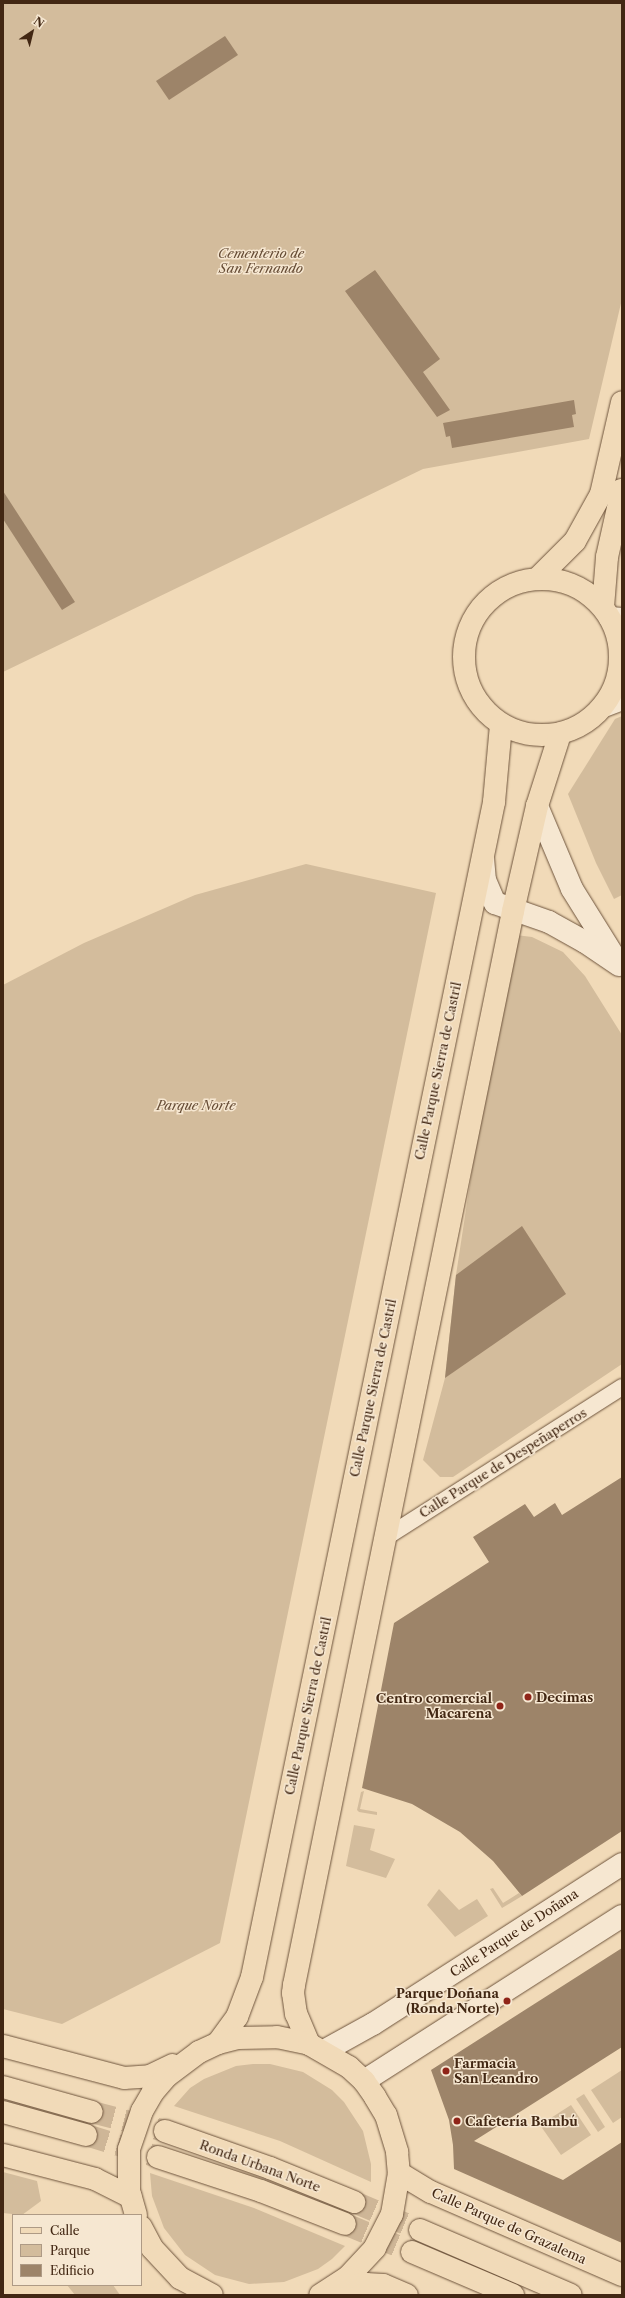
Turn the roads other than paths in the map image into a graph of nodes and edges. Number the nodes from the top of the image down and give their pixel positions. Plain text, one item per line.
1 (622, 402) edge
2 (622, 490) edge
3 (538, 578) junction
4 (612, 615) edge
5 (613, 702) edge
6 (501, 725) junction
7 (560, 734) junction
8 (537, 806) junction
9 (483, 854) junction
10 (513, 911) junction
11 (620, 968) edge
12 (622, 1388) edge
13 (385, 1538) junction
14 (622, 1864) edge
15 (622, 1916) edge
16 (3, 2046) edge
17 (208, 2047) junction
18 (316, 2047) junction
19 (364, 2081) junction
20 (3, 2087) edge
21 (3, 2112) edge
22 (92, 2112) tunnel mouth
23 (165, 2131) tunnel mouth
24 (86, 2135) tunnel mouth
25 (3, 2155) edge
26 (158, 2157) tunnel mouth
27 (399, 2173) junction
28 (354, 2202) tunnel mouth
29 (133, 2206) edge
30 (345, 2224) tunnel mouth
31 (142, 2229) edge
32 (420, 2230) tunnel mouth
33 (412, 2252) tunnel mouth
34 (618, 2269) edge
35 (183, 2287) edge
36 (326, 2292) edge
37 (212, 2295) edge
38 (407, 2295) edge
39 (513, 2295) edge
40 (571, 2295) edge

1 - 3 main road
2 - 4 main road
3 - 4 main road
3 - 6 main road
4 - 5 main road
5 - 7 main road
6 - 7 main road
6 - 9 main road, Calle Parque Sierra de Castril
7 - 8 main road
8 - 10 main road
8 - 11 street
9 - 10 street
9 - 17 main road, Calle Parque Sierra de Castril
10 - 11 street
10 - 13 main road
12 - 13 street, Calle Parque de Despeñaperros
13 - 18 main road
14 - 18 street, Calle Parque de Doñana
15 - 19 street
16 - 17 main road
17 - 18 main road
17 - 29 main road
18 - 19 main road
19 - 27 main road
20 - 22 main road
21 - 24 main road
23 - 28 main road, Ronda Urbana Norte
25 - 29 main road
26 - 30 main road, Ronda Urbana Norte
27 - 34 main road, Calle Parque de Grazalema
27 - 36 main road
31 - 35 main road
32 - 40 main road
33 - 39 main road
35 - 37 main road
36 - 38 main road

